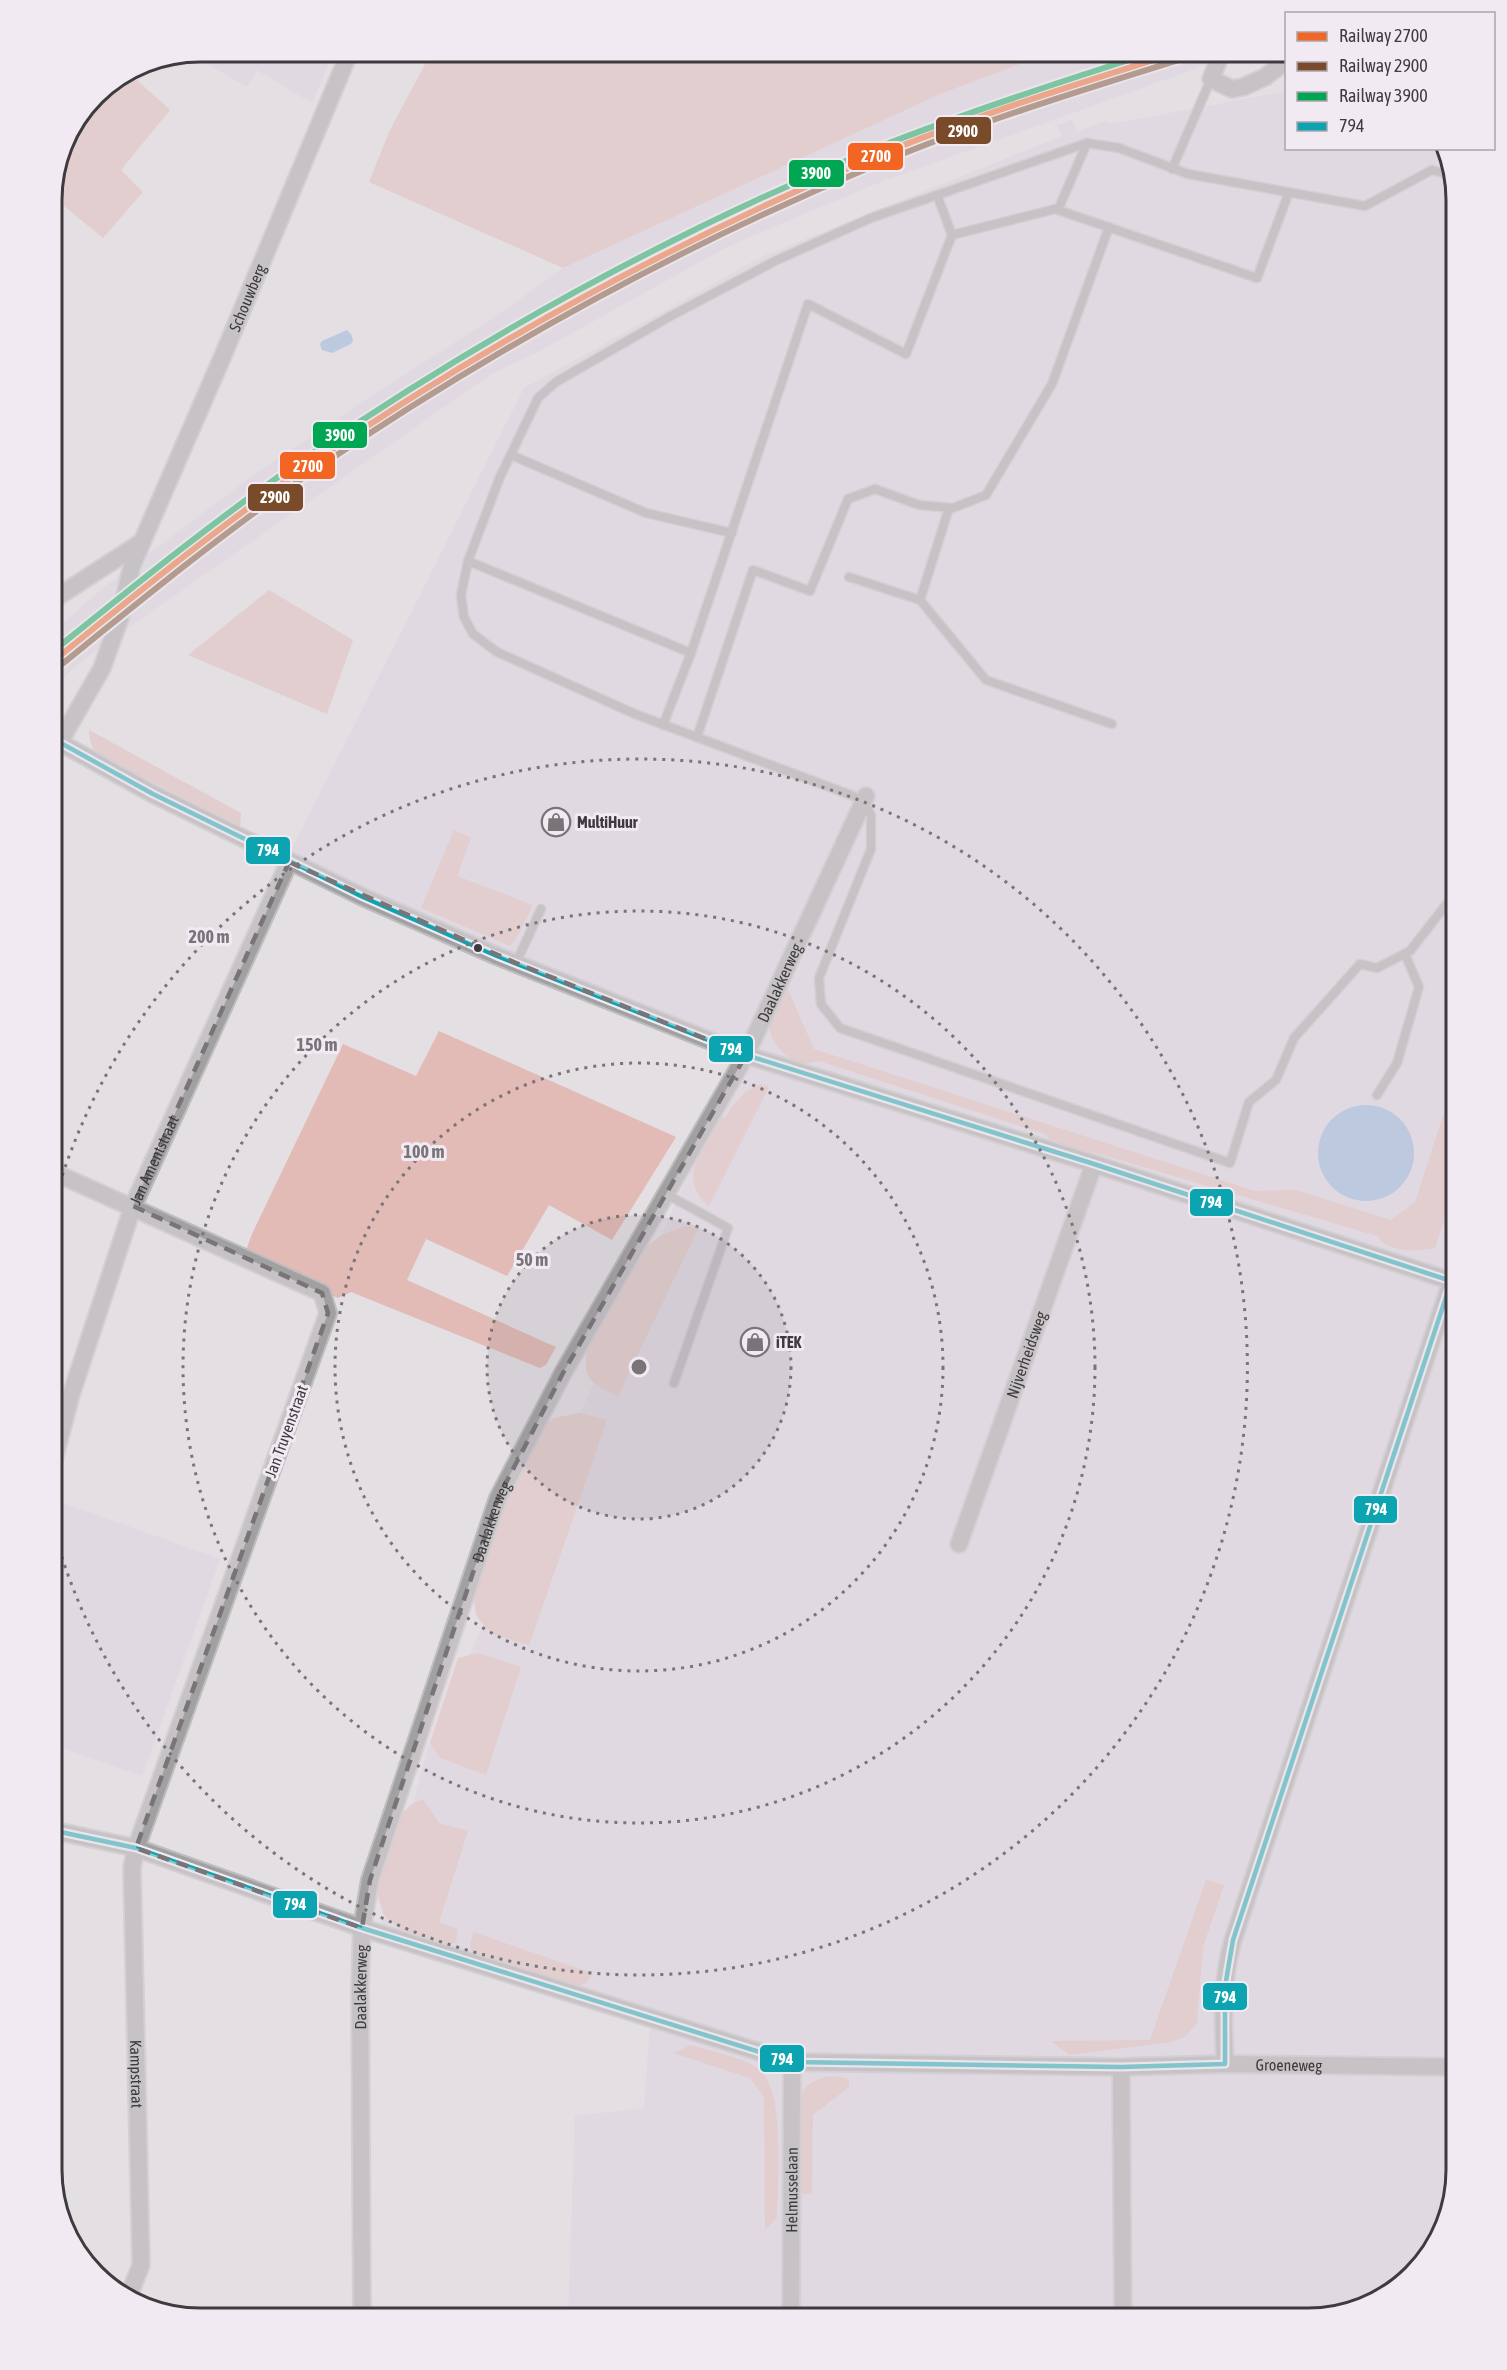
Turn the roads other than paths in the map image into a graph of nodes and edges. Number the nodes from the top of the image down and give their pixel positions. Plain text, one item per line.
1 (345, 62) edge
2 (1218, 62) edge
3 (1285, 62) edge
4 (1211, 79) junction
5 (1087, 143) junction
6 (1172, 169) junction
7 (1443, 173) edge
8 (1289, 192) junction
9 (937, 195) junction
10 (1058, 210) junction
11 (1109, 227) junction
12 (951, 236) junction
13 (511, 455) junction
14 (949, 508) junction
15 (732, 533) junction
16 (142, 542) junction
17 (468, 561) junction
18 (849, 577) dead end
19 (62, 594) edge
20 (920, 600) junction
21 (691, 653) junction
22 (1112, 724) dead end
23 (663, 725) junction
24 (697, 737) junction
25 (62, 738) edge
26 (62, 753) edge
27 (865, 798) junction
28 (289, 862) junction
29 (1446, 905) edge
30 (541, 909) dead end
31 (1405, 954) junction
32 (516, 963) junction
33 (746, 1055) junction
34 (1377, 1095) dead end
35 (1094, 1164) junction
36 (62, 1175) edge
37 (666, 1194) junction
38 (133, 1206) junction
39 (1446, 1272) edge
40 (1446, 1298) edge
41 (674, 1383) dead end
42 (61, 1431) edge
43 (960, 1544) dead end
44 (61, 1832) edge
45 (135, 1848) junction
46 (362, 1928) junction
47 (792, 2062) junction
48 (1225, 2064) junction
49 (1121, 2067) junction
50 (1446, 2067) edge
51 (131, 2290) edge
52 (362, 2308) edge
53 (791, 2308) edge
54 (1123, 2308) edge

1 - 16 street, Schouwberg
2 - 4 street
3 - 4 street
4 - 6 lane
5 - 6 lane
5 - 9 lane
5 - 10 lane
6 - 8 lane
7 - 8 lane
8 - 11 lane
9 - 12 lane
9 - 13 lane
10 - 11 lane
10 - 12 lane
11 - 14 lane
12 - 15 lane
13 - 15 lane
13 - 17 lane
14 - 20 lane
14 - 24 lane
15 - 21 lane
16 - 19 street
16 - 25 street, Schouwberg
17 - 21 lane
17 - 23 lane
18 - 20 lane
20 - 22 lane
21 - 23 lane
23 - 24 lane
24 - 27 lane
26 - 28 street
27 - 31 lane
27 - 33 street, Daalakkerweg
28 - 32 street
28 - 38 street, Jan Amentstraat
29 - 31 lane
30 - 32 lane
31 - 34 lane
32 - 33 street
33 - 35 street
33 - 37 street, Daalakkerweg
35 - 39 street
35 - 43 street, Nijverheidsweg
36 - 38 street, Jan Truyenstraat
37 - 41 lane
37 - 46 street, Daalakkerweg
38 - 42 street, Jan Amentstraat
38 - 45 street, Jan Truyenstraat
40 - 48 street
44 - 45 street, Groeneweg
45 - 46 street, Groeneweg
45 - 51 street, Kampstraat
46 - 47 street, Groeneweg
46 - 52 street, Daalakkerweg
47 - 49 street, Groeneweg
47 - 53 street, Helmusselaan
48 - 49 street, Groeneweg
48 - 50 street, Groeneweg
49 - 54 street

